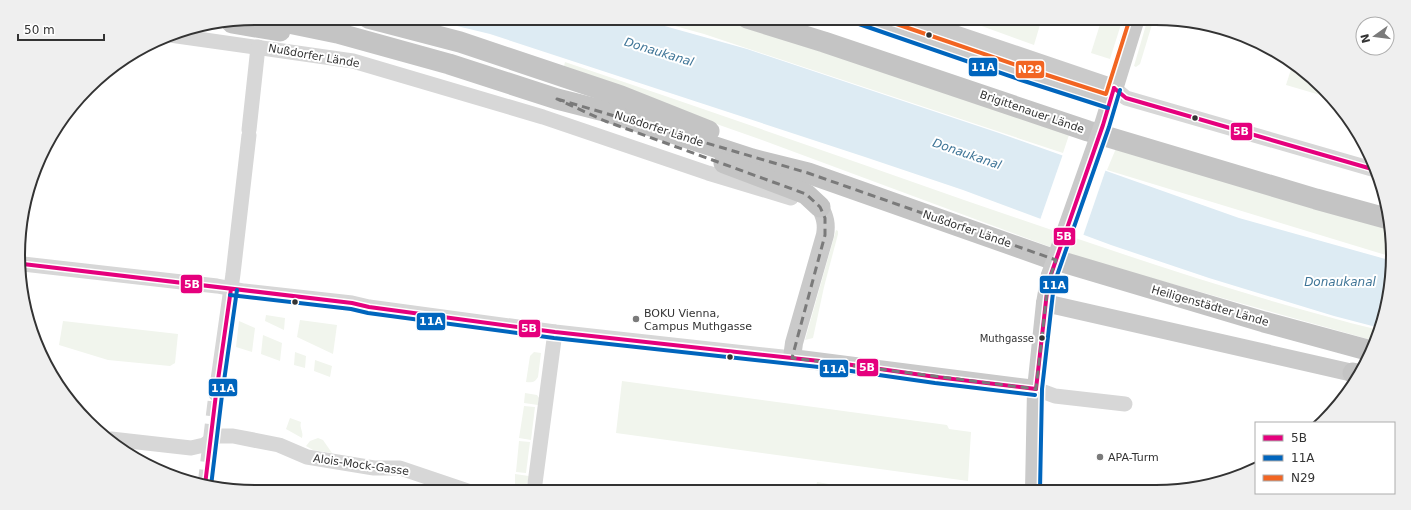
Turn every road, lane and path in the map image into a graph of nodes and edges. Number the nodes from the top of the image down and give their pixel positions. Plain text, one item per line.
1 (243, 25) edge
2 (298, 25) edge
3 (395, 25) edge
4 (769, 25) edge
5 (800, 25) edge
6 (881, 25) edge
7 (926, 25) edge
8 (1134, 25) edge
9 (183, 37) edge
10 (824, 42) junction
11 (258, 46) junction
12 (398, 51) junction
13 (1117, 96) junction
14 (557, 99) junction
15 (1368, 168) edge
16 (808, 173) junction
17 (820, 208) junction
18 (1383, 217) edge
19 (25, 264) edge
20 (1049, 272) junction
21 (231, 289) junction
22 (1046, 303) junction
23 (555, 332) junction
24 (1365, 349) edge
25 (792, 358) junction
26 (1353, 373) edge
27 (1036, 389) junction
28 (216, 394) tunnel mouth
29 (1125, 404) dead end
30 (119, 440) edge
31 (450, 485) edge
32 (535, 485) edge
33 (1034, 485) edge

1 - 12 highway
2 - 12 highway, Nußdorfer Lände
3 - 16 highway
4 - 10 highway, Brigittenauer Lände
5 - 10 highway
6 - 13 main road
7 - 13 main road
8 - 13 main road
9 - 11 street, Nußdorfer Lände
10 - 18 highway, Brigittenauer Lände
11 - 17 street, Nußdorfer Lände
11 - 21 street
12 - 14 highway, Nußdorfer Lände
13 - 15 street
13 - 20 main road, bridge
14 - 16 highway, Nußdorfer Lände
14 - 17 highway
16 - 20 highway, Nußdorfer Lände
17 - 25 main road
19 - 21 street
20 - 22 main road
20 - 24 highway, Heiligenstädter Lände
21 - 23 street
21 - 28 street
22 - 26 main road
22 - 27 main road
23 - 25 street
23 - 32 street
25 - 27 main road
27 - 29 street
27 - 33 main road
30 - 31 street, Alois-Mock-Gasse

